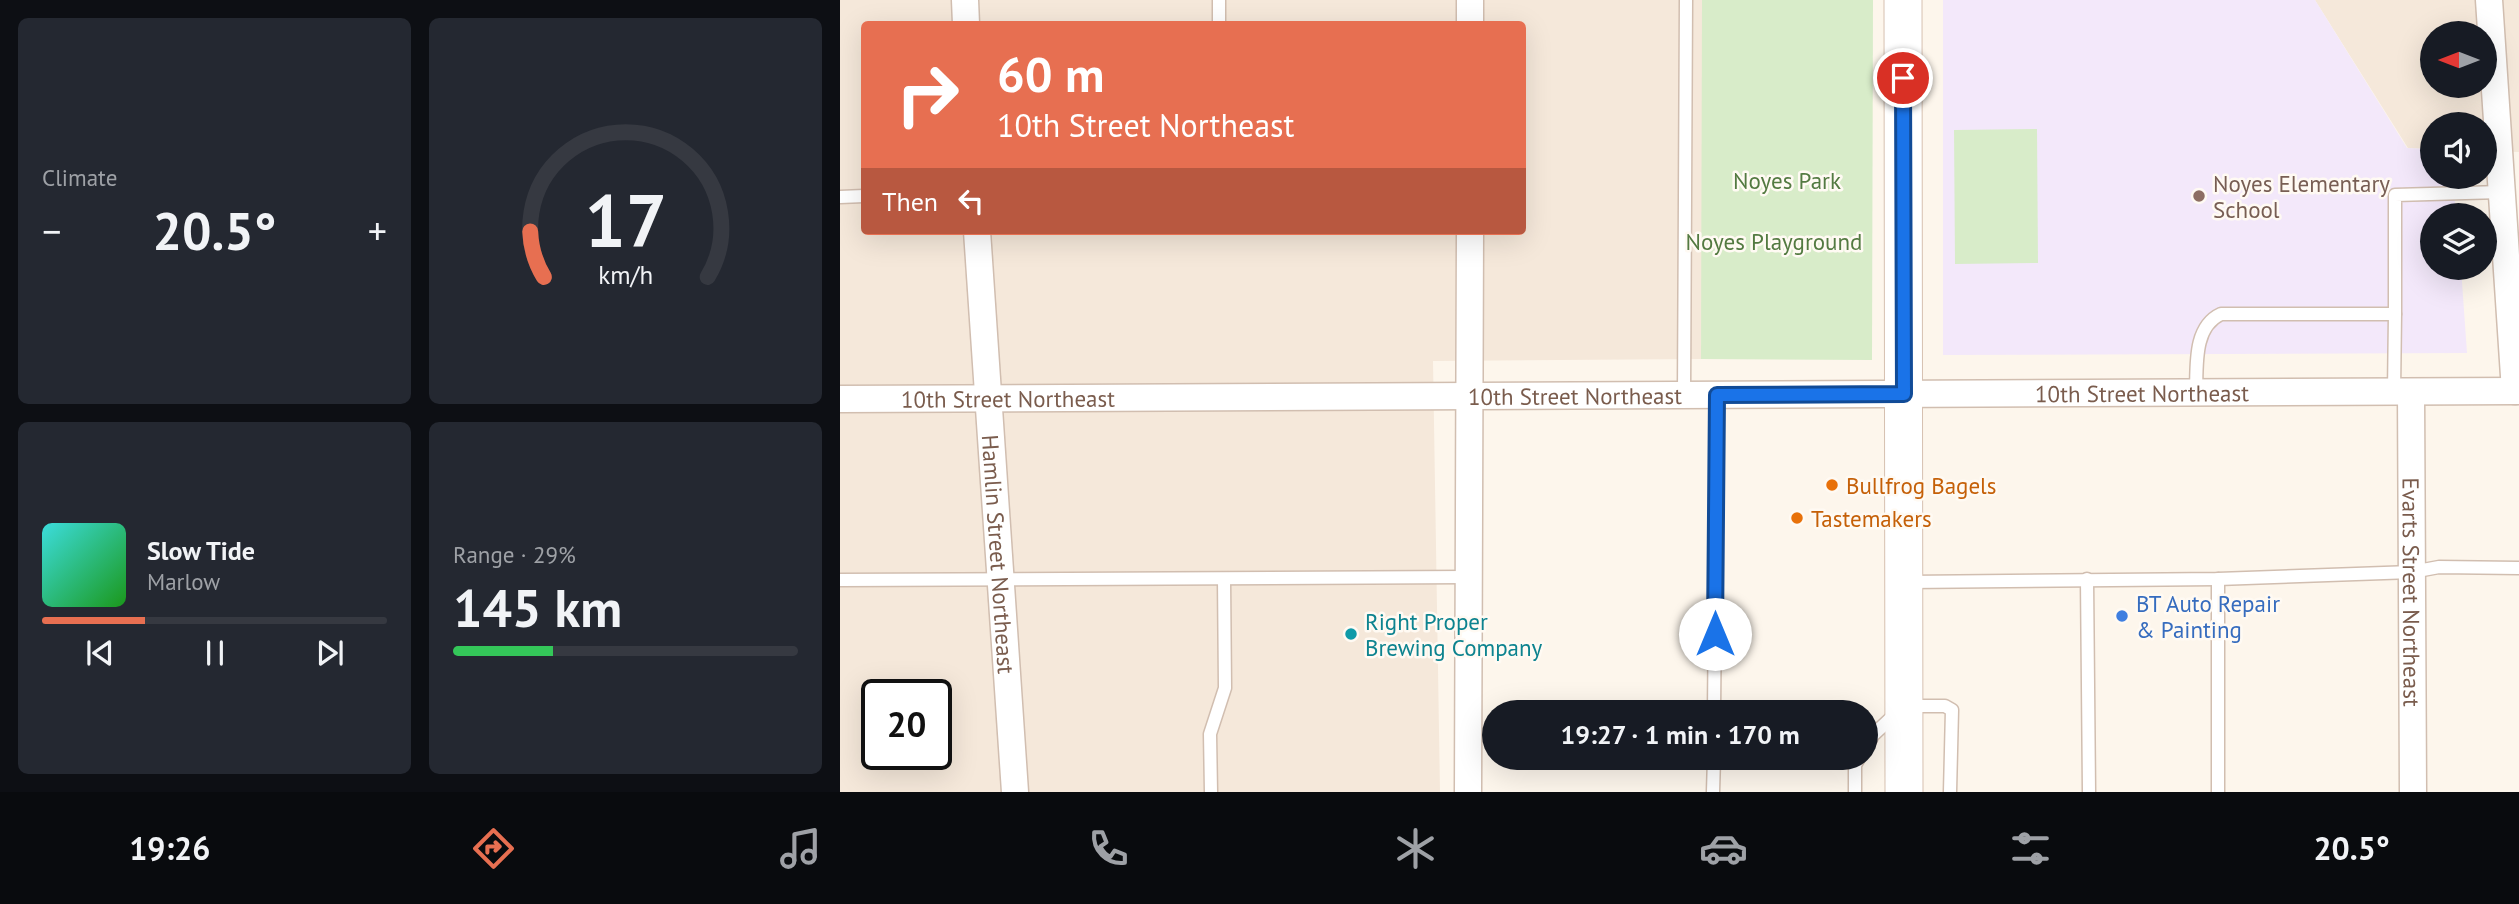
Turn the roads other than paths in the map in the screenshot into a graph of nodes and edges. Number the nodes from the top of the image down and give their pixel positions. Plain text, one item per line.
1 (965, 0) edge
2 (1219, 0) edge
3 (1470, 0) edge
4 (1686, 0) edge
5 (1903, 0) edge
6 (2489, 0) edge
7 (966, 21) edge
8 (1219, 21) edge
9 (1470, 21) edge
10 (2501, 192) junction
11 (861, 195) edge
12 (840, 197) edge
13 (977, 235) edge
14 (1470, 235) edge
15 (2395, 314) junction
16 (2517, 391) edge
17 (2403, 392) junction
18 (2196, 393) junction
19 (1904, 394) junction
20 (1684, 395) junction
21 (1717, 395) junction
22 (1469, 396) junction
23 (840, 399) edge
24 (988, 399) junction
25 (2519, 568) edge
26 (2412, 572) junction
27 (1468, 577) junction
28 (1000, 579) junction
29 (1224, 579) junction
30 (2087, 579) junction
31 (2218, 579) junction
32 (840, 580) edge
33 (1904, 582) junction
34 (1714, 700) edge
35 (1904, 706) junction
36 (1878, 730) edge
37 (1714, 770) edge
38 (1855, 770) edge
39 (1015, 792) edge
40 (1211, 792) edge
41 (1468, 792) edge
42 (1713, 792) edge
43 (1855, 792) edge
44 (1903, 792) edge
45 (1950, 792) edge
46 (2089, 792) edge
47 (2218, 792) edge
48 (2413, 792) edge

1 - 7 street
2 - 8 lane
3 - 9 street
4 - 20 lane
5 - 19 street
6 - 10 street
10 - 15 lane
10 - 16 street
11 - 12 lane
13 - 24 street, Hamlin Street Northeast
14 - 22 street
15 - 17 lane
15 - 18 lane
16 - 17 street, 10th Street Northeast
17 - 18 street, 10th Street Northeast
17 - 26 street, Evarts Street Northeast
18 - 19 street, 10th Street Northeast
19 - 21 street, 10th Street Northeast
19 - 33 street
20 - 21 street, 10th Street Northeast
20 - 22 street, 10th Street Northeast
21 - 34 lane
22 - 24 street, 10th Street Northeast
22 - 27 street
23 - 24 street, 10th Street Northeast
24 - 28 street, Hamlin Street Northeast
25 - 26 lane
26 - 31 lane
26 - 48 street, Evarts Street Northeast
27 - 29 lane
27 - 41 street
28 - 29 lane
28 - 32 lane
28 - 39 street, Hamlin Street Northeast
29 - 40 lane
30 - 31 lane
30 - 33 lane
30 - 46 lane
31 - 47 lane
33 - 35 street
35 - 36 lane
35 - 44 street
35 - 45 lane
37 - 42 lane
38 - 43 lane

